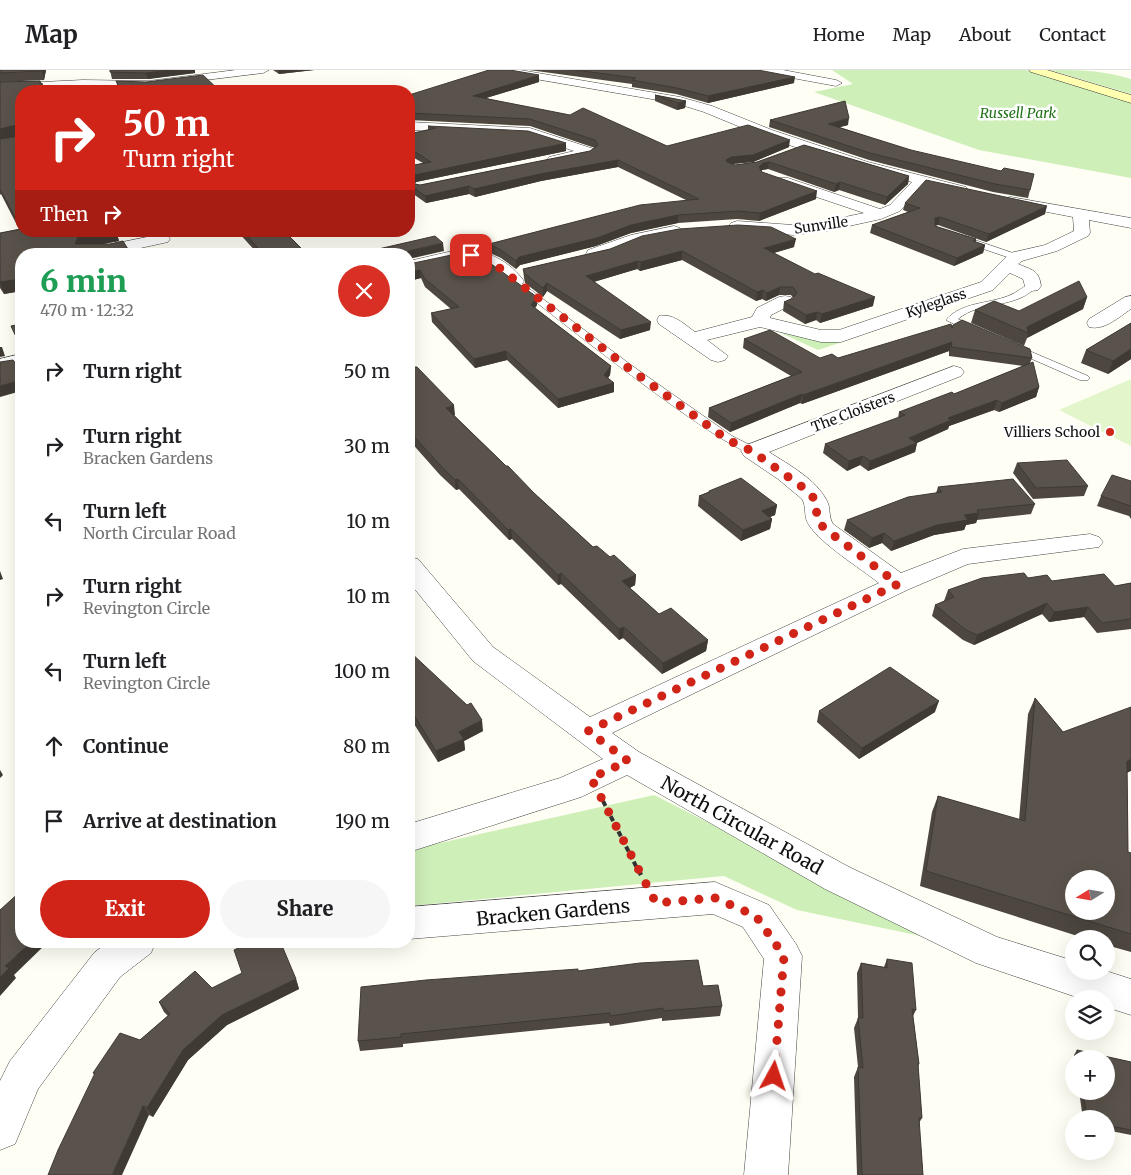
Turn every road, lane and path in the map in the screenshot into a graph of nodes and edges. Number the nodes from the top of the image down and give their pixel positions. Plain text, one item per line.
1 (84, 70) edge
2 (263, 70) edge
3 (500, 70) edge
4 (764, 70) edge
5 (1035, 70) edge
6 (212, 76) junction
7 (836, 83) dead end
8 (148, 84) junction
9 (84, 85) edge
10 (127, 85) edge
11 (144, 85) edge
12 (225, 85) edge
13 (0, 87) edge
14 (15, 87) edge
15 (1131, 100) edge
16 (415, 126) edge
17 (538, 164) edge
18 (767, 175) edge
19 (921, 181) junction
20 (975, 193) edge
21 (993, 198) edge
22 (881, 214) junction
23 (1080, 214) junction
24 (1131, 223) edge
25 (718, 228) edge
26 (688, 230) edge
27 (955, 236) edge
28 (163, 240) edge
29 (120, 248) edge
30 (584, 257) edge
31 (1013, 262) junction
32 (415, 265) edge
33 (515, 281) joint
34 (1032, 286) joint
35 (785, 301) edge
36 (1131, 301) edge
37 (666, 320) dead end
38 (760, 320) junction
39 (1096, 323) dead end
40 (986, 336) edge
41 (692, 338) junction
42 (1004, 343) edge
43 (718, 356) dead end
44 (15, 361) edge
45 (0, 365) edge
46 (954, 372) dead end
47 (1084, 378) dead end
48 (752, 451) junction
49 (1090, 542) dead end
50 (415, 572) edge
51 (898, 584) junction
52 (588, 731) junction
53 (628, 761) junction
54 (591, 778) junction
55 (415, 836) edge
56 (656, 903) junction
57 (415, 923) edge
58 (129, 948) edge
59 (1131, 997) edge
60 (0, 1129) edge
61 (766, 1175) edge

1 - 9 street
2 - 6 street
3 - 19 street
4 - 7 street
5 - 15 main road
6 - 8 street
6 - 12 street
8 - 10 street
8 - 11 street
13 - 14 street
16 - 17 street
18 - 22 street, Sunville
19 - 20 street
19 - 22 street, Sunville
21 - 23 street
22 - 25 street, Sunville
23 - 24 street
23 - 31 street, Kyleglass
26 - 30 street
27 - 31 lane
28 - 29 street
31 - 34 street
31 - 38 street, Kyleglass
32 - 33 street
33 - 48 lane
34 - 40 lane
35 - 38 street, Kyleglass
36 - 39 street
37 - 41 street
38 - 41 street, Kyleglass
41 - 43 street
42 - 47 lane
44 - 45 street
46 - 48 street, The Cloisters
48 - 51 street
49 - 51 street
50 - 52 street, North Circular Road
51 - 52 street
52 - 53 street, North Circular Road
53 - 54 street
53 - 59 street, North Circular Road
54 - 55 street
54 - 56 path
56 - 57 street, Bracken Gardens
56 - 61 street, Bracken Gardens
58 - 60 street

